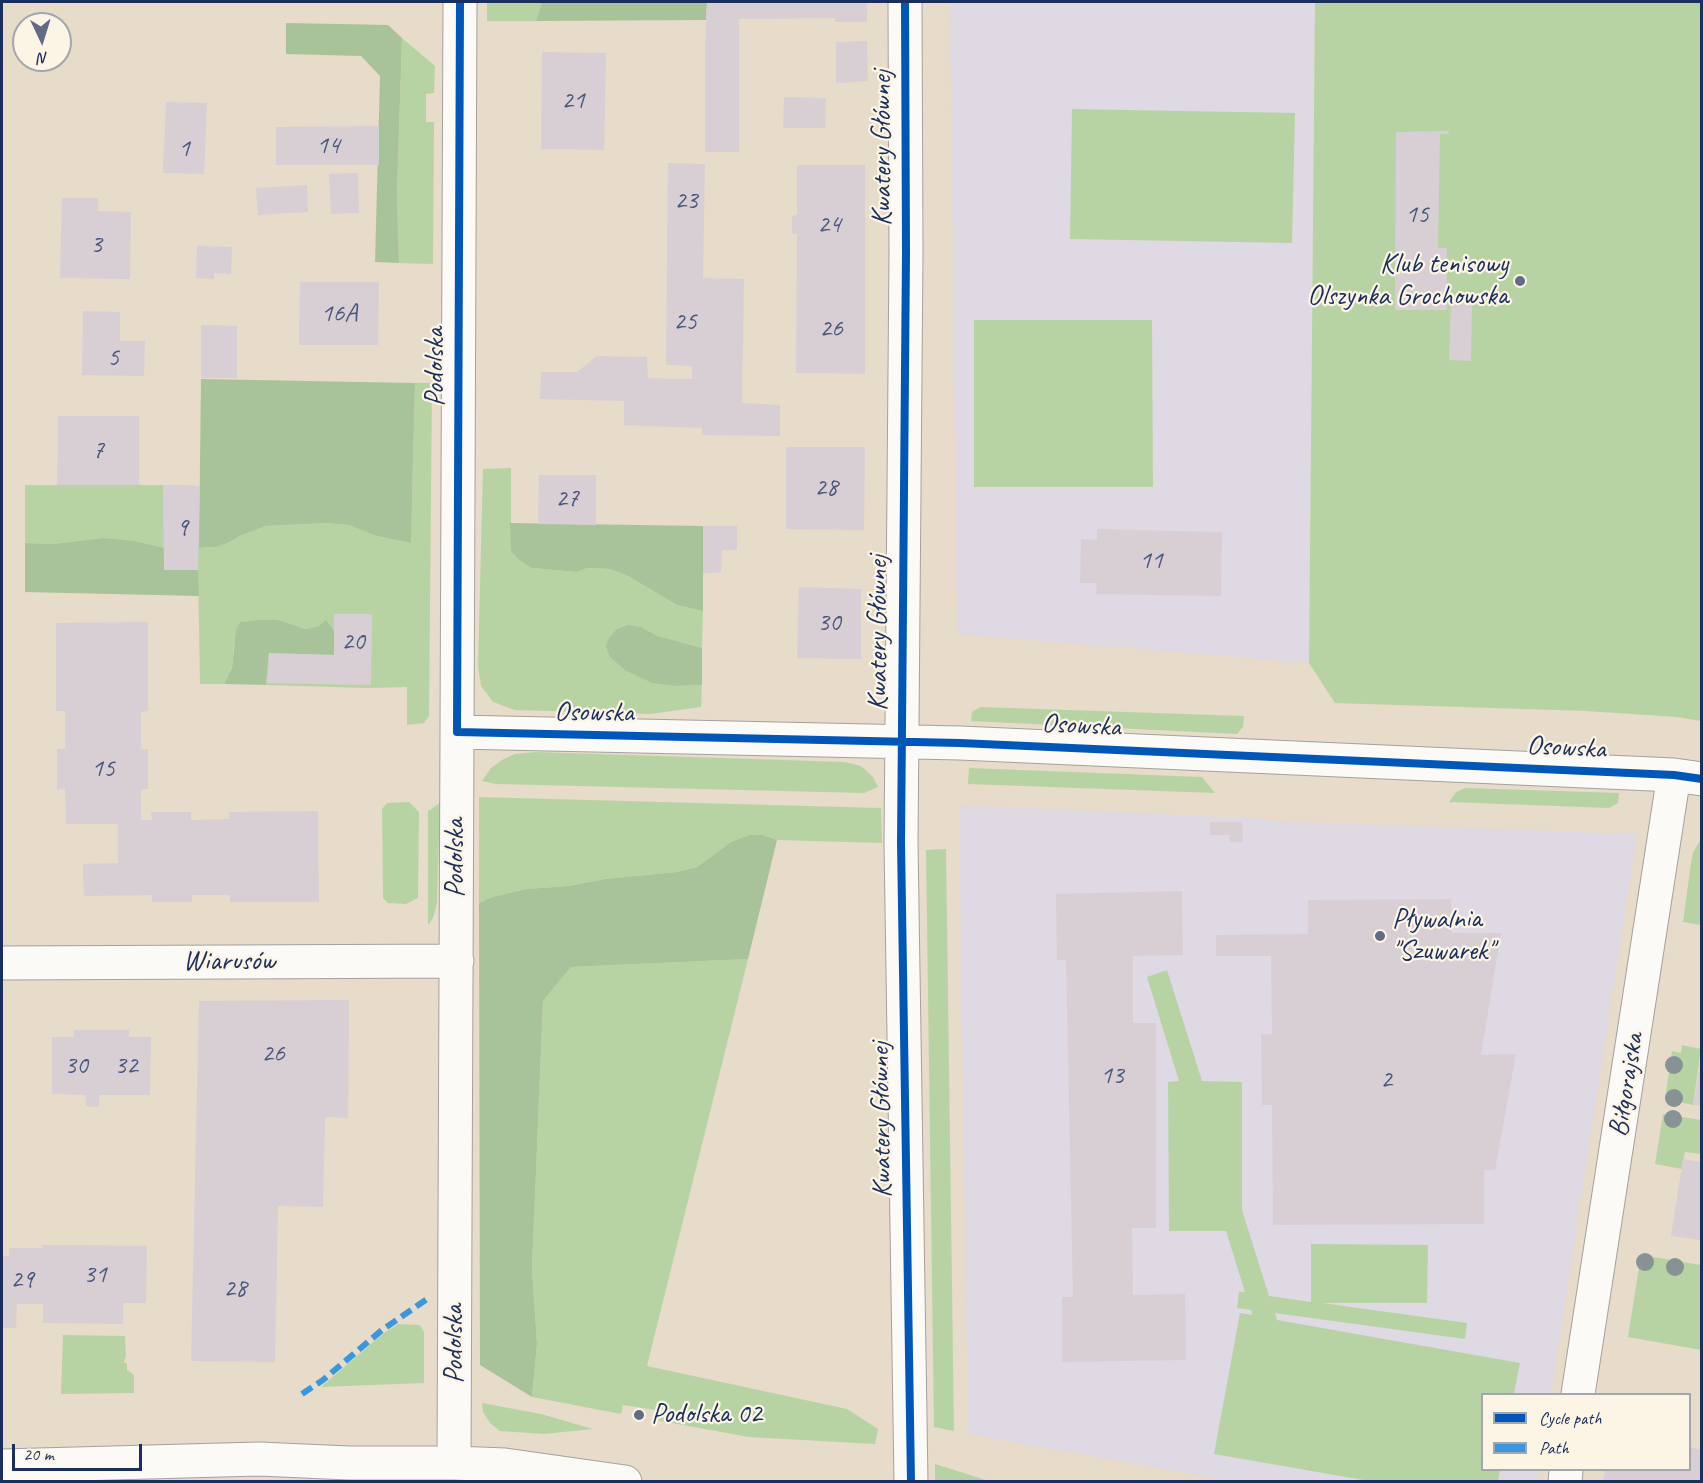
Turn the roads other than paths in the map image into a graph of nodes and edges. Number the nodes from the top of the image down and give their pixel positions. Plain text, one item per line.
1 (460, 2) edge
2 (905, 2) edge
3 (457, 732) junction
4 (902, 743) junction
5 (1688, 777) edge
6 (457, 961) junction
7 (2, 963) edge
8 (1578, 1393) edge
9 (454, 1463) junction
10 (2, 1466) edge
11 (625, 1482) edge
12 (911, 1482) edge

1 - 3 street, Podolska
2 - 4 street, Kwatery Głównej
3 - 4 street, Osowska
3 - 6 street, Podolska
4 - 5 street, Osowska
4 - 12 street, Kwatery Głównej
5 - 8 street, Biłgorajska
6 - 7 street, Wiarusów
6 - 9 street, Podolska
9 - 10 street
9 - 11 street

